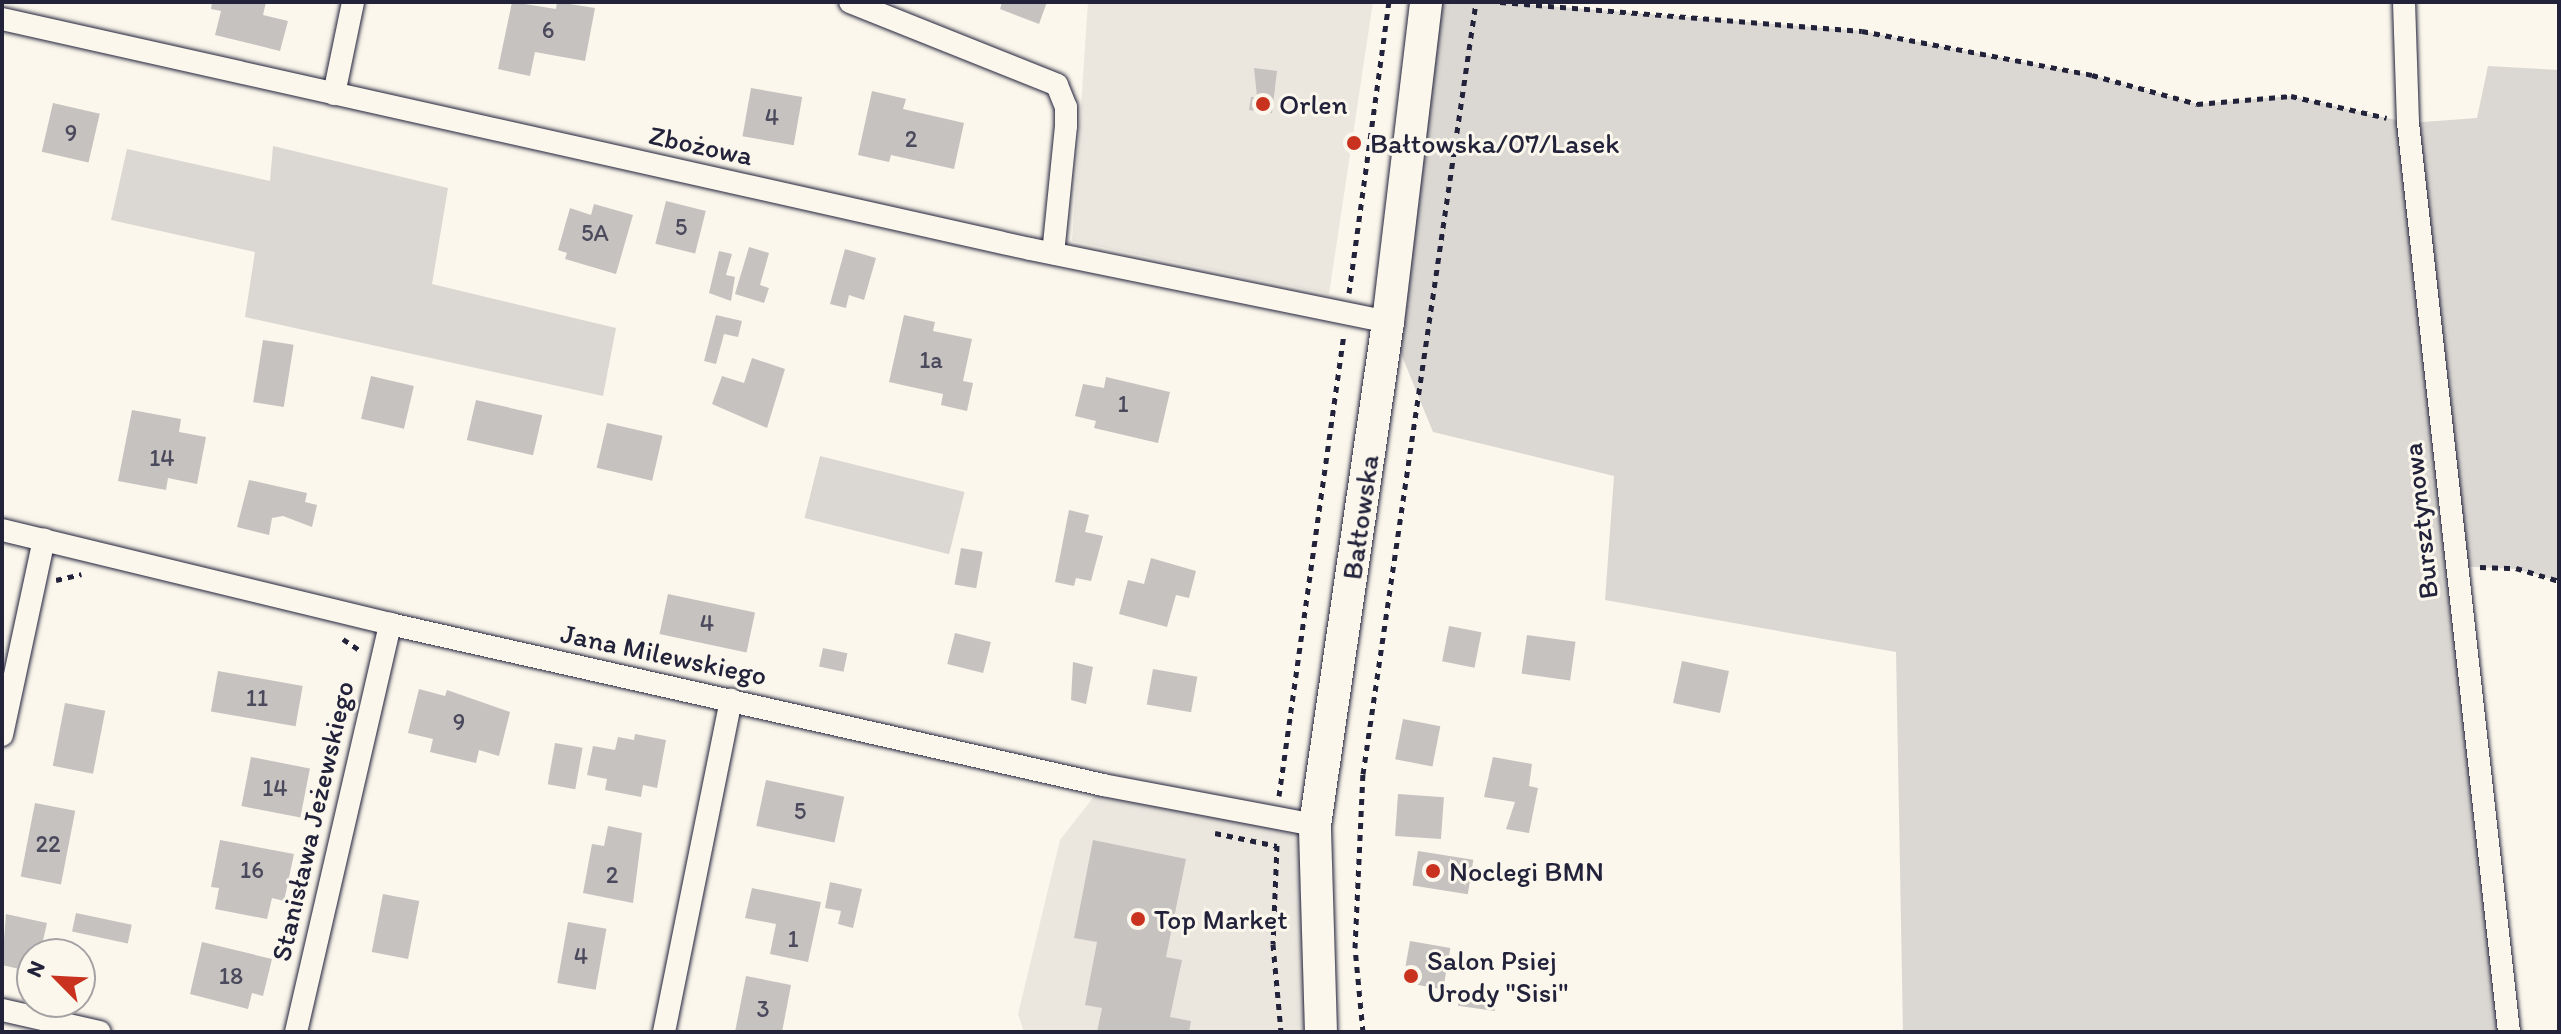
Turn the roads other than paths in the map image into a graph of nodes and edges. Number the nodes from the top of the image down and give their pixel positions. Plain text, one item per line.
1 (353, 2) edge
2 (850, 2) edge
3 (1426, 2) edge
4 (2404, 2) edge
5 (9, 14) edge
6 (334, 94) junction
7 (1053, 253) junction
8 (1388, 322) junction
9 (2, 530) edge
10 (44, 539) junction
11 (390, 624) junction
12 (731, 700) junction
13 (2, 735) edge
14 (1315, 825) junction
15 (2, 1010) edge
16 (100, 1032) edge
17 (296, 1032) edge
18 (664, 1032) edge
19 (1321, 1032) edge
20 (2509, 1032) edge

1 - 6 street
2 - 7 street
3 - 8 main road, Bałtowska
4 - 20 street, Bursztynowa
5 - 6 street, Zbożowa
6 - 7 street, Zbożowa
7 - 8 street, Zbożowa
8 - 14 main road, Bałtowska
9 - 10 street, Jana Milewskiego
10 - 11 street, Jana Milewskiego
10 - 13 street
11 - 12 street, Jana Milewskiego
11 - 17 street, Stanisława Jeżewskiego
12 - 14 street, Jana Milewskiego
12 - 18 street
14 - 19 main road, Bałtowska
15 - 16 street

